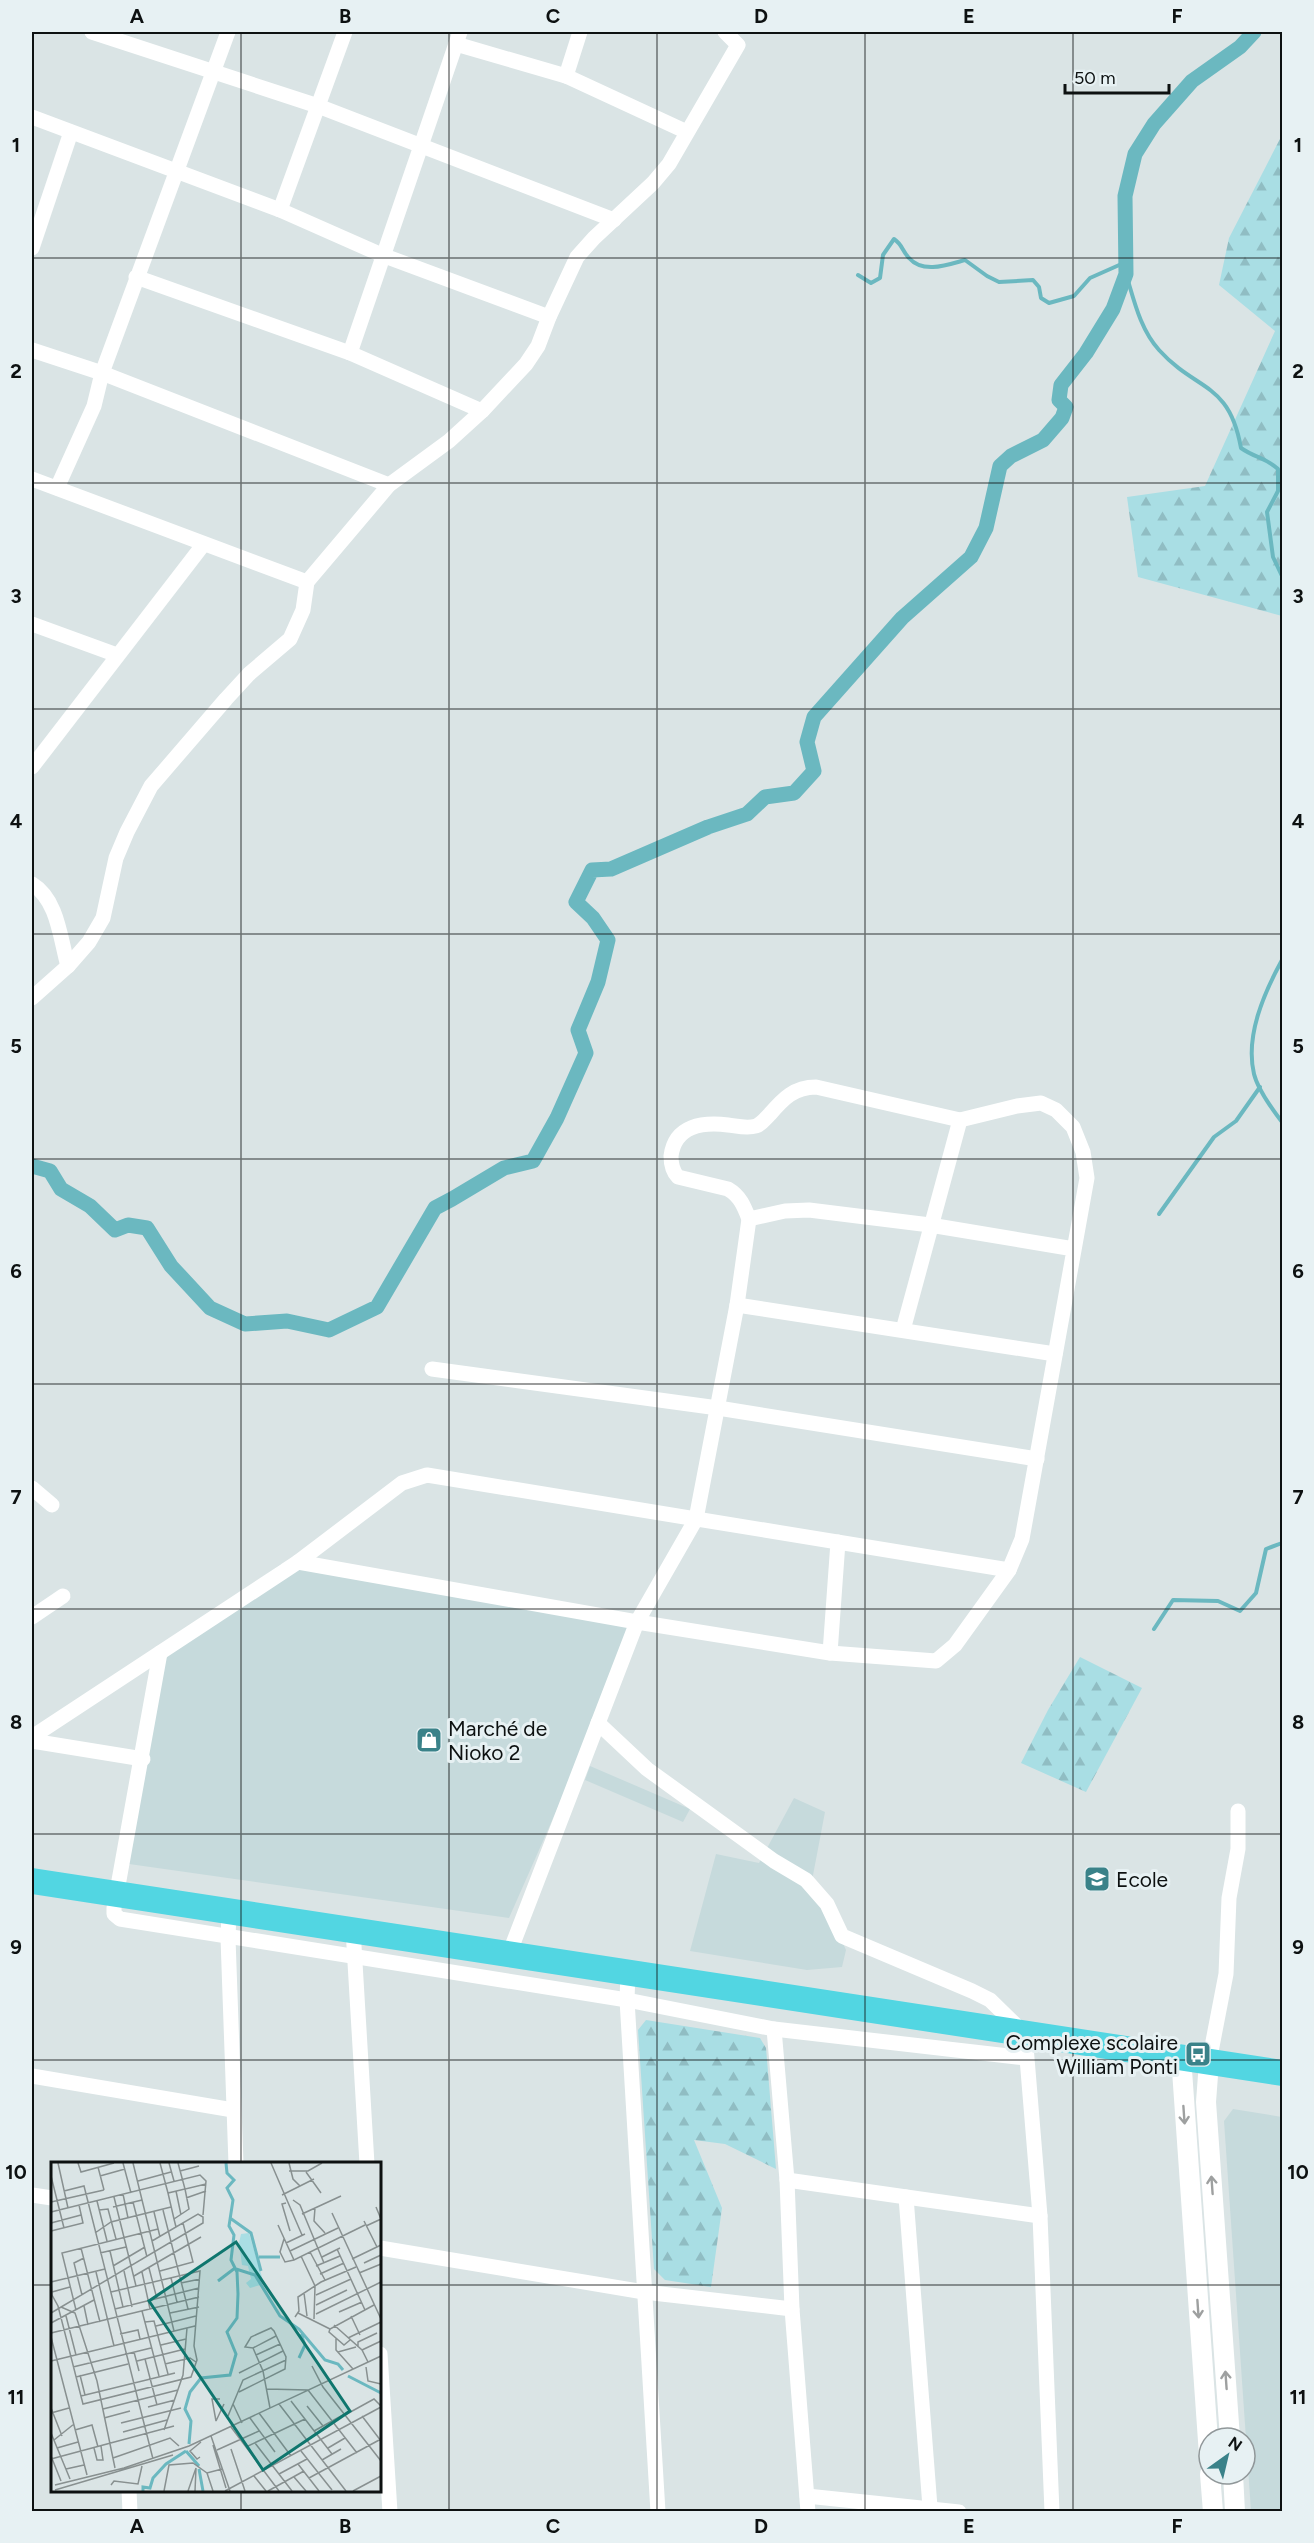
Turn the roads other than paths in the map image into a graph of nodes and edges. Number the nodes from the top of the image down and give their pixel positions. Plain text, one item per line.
1 (228, 32) edge
2 (345, 32) edge
3 (579, 32) edge
4 (725, 32) edge
5 (98, 33) edge
6 (458, 38) edge
7 (215, 73) junction
8 (566, 76) junction
9 (318, 106) junction
10 (32, 117) edge
11 (71, 132) junction
12 (687, 132) junction
13 (421, 145) junction
14 (178, 171) junction
15 (280, 210) junction
16 (614, 220) junction
17 (32, 248) edge
18 (382, 255) junction
19 (136, 277) junction
20 (549, 317) junction
21 (32, 350) edge
22 (350, 353) junction
23 (102, 373) junction
24 (482, 411) junction
25 (32, 479) edge
26 (389, 485) junction
27 (57, 488) junction
28 (203, 545) junction
29 (307, 582) junction
30 (32, 624) edge
31 (117, 656) junction
32 (34, 759) edge
33 (32, 884) edge
34 (68, 966) junction
35 (32, 998) edge
36 (960, 1120) junction
37 (749, 1219) junction
38 (930, 1225) junction
39 (1074, 1249) junction
40 (737, 1305) junction
41 (903, 1330) junction
42 (1055, 1354) junction
43 (432, 1369) dead end
44 (718, 1408) junction
45 (1037, 1459) junction
46 (32, 1488) edge
47 (52, 1505) dead end
48 (696, 1519) junction
49 (838, 1542) junction
50 (298, 1562) junction
51 (1009, 1570) junction
52 (63, 1596) dead end
53 (32, 1617) edge
54 (637, 1622) junction
55 (160, 1653) junction
56 (830, 1653) junction
57 (598, 1723) junction
58 (32, 1739) edge
59 (143, 1759) junction
60 (1238, 1810) dead end
61 (32, 1881) edge
62 (117, 1894) junction
63 (230, 1912) junction
64 (353, 1929) junction
65 (228, 1938) junction
66 (510, 1954) junction
67 (354, 1957) junction
68 (628, 1972) junction
69 (627, 2000) junction
70 (774, 2029) junction
71 (1025, 2046) junction
72 (1181, 2056) junction
73 (1209, 2062) junction
74 (1282, 2073) edge
75 (32, 2076) edge
76 (233, 2110) junction
77 (236, 2162) edge
78 (367, 2162) edge
79 (787, 2180) junction
80 (32, 2195) edge
81 (906, 2197) junction
82 (51, 2198) edge
83 (1040, 2216) junction
84 (381, 2248) edge
85 (644, 2292) junction
86 (792, 2309) junction
87 (381, 2391) edge
88 (1207, 2426) edge
89 (1229, 2426) edge
90 (383, 2462) edge
91 (1211, 2486) edge
92 (1234, 2486) edge
93 (129, 2492) edge
94 (807, 2504) edge
95 (930, 2507) junction
96 (130, 2511) edge
97 (390, 2511) edge
98 (658, 2511) edge
99 (959, 2511) edge
100 (1052, 2511) edge
101 (1213, 2511) edge
102 (1235, 2511) edge

1 - 7 street
2 - 9 street
3 - 8 street
4 - 12 street
5 - 7 street
6 - 8 street
6 - 13 street
7 - 9 street
7 - 14 street
8 - 12 street
9 - 13 street
9 - 15 street
10 - 11 street
11 - 14 street
11 - 17 street
12 - 16 street
13 - 16 street
13 - 18 street
14 - 15 street
14 - 19 street
15 - 18 street
16 - 20 street
18 - 20 street
18 - 22 street
19 - 22 street
19 - 23 street
20 - 24 street
21 - 23 street
22 - 24 street
23 - 26 street
23 - 27 street
24 - 26 street
25 - 27 street
26 - 29 street
27 - 28 street
28 - 29 street
28 - 31 street
29 - 34 street
30 - 31 street
31 - 32 street
33 - 34 street
34 - 35 street
36 - 37 street
36 - 38 street
36 - 39 street
37 - 38 street
37 - 40 street
38 - 39 street
38 - 41 street
39 - 42 street
40 - 41 street
40 - 44 street
41 - 42 street
42 - 45 street
43 - 44 street
44 - 45 street
44 - 48 street
45 - 51 street
46 - 47 street
48 - 49 street
48 - 50 street
48 - 54 street
49 - 51 street
49 - 56 street
50 - 54 street
50 - 55 street
51 - 56 street
52 - 53 street
54 - 56 street
54 - 57 street
55 - 58 street
55 - 59 street
57 - 66 street
57 - 71 street
58 - 59 street
59 - 62 street
60 - 73 street
61 - 62 highway
62 - 63 highway
62 - 65 street
63 - 64 highway
63 - 65 street
64 - 66 highway
64 - 67 street
65 - 67 street
65 - 76 street
66 - 68 highway
67 - 69 street
67 - 78 street
68 - 69 street
68 - 71 highway
69 - 70 street
69 - 85 street
70 - 71 street
70 - 79 street
71 - 72 highway
71 - 83 street
72 - 73 highway
72 -> 88 street
73 - 74 highway
89 -> 73 street
75 - 76 street
76 - 77 street
79 - 81 street
79 - 86 street
80 - 82 street
81 - 83 street
81 - 95 street
83 - 100 street
84 - 85 street
85 - 86 street
85 - 98 street
86 - 94 street
87 - 90 street
90 - 97 street
91 - 101 street
92 - 102 street
93 - 96 street
94 - 95 street
95 - 99 street

